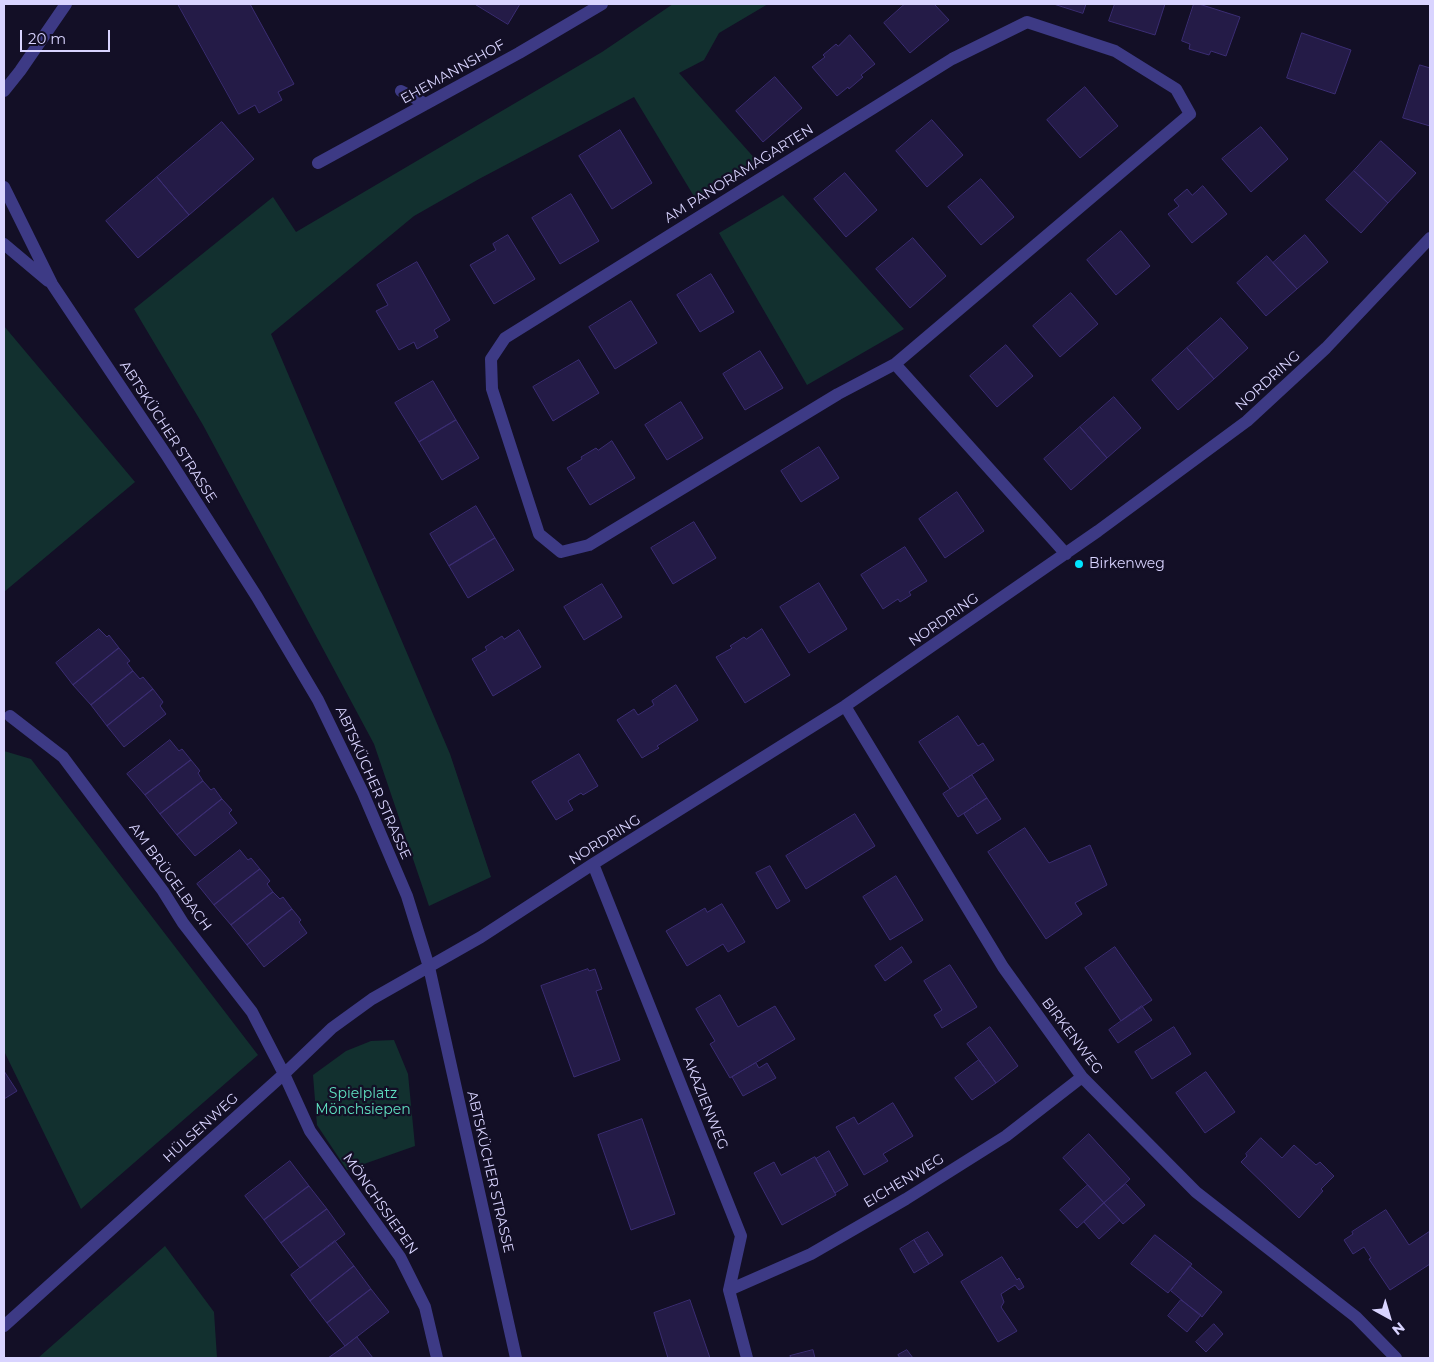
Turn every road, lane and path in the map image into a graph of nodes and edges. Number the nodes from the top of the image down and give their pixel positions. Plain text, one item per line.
1 (66, 4) edge
2 (602, 4) edge
3 (4, 91) edge
4 (401, 91) dead end
5 (426, 104) junction
6 (318, 163) dead end
7 (4, 187) edge
8 (1430, 238) edge
9 (6, 248) edge
10 (52, 284) junction
11 (895, 364) junction
12 (1066, 554) junction
13 (845, 706) junction
14 (10, 716) dead end
15 (593, 864) junction
16 (429, 967) junction
17 (284, 1074) junction
18 (1082, 1077) junction
19 (729, 1290) junction
20 (4, 1326) edge
21 (437, 1358) edge
22 (516, 1358) edge
23 (747, 1358) edge
24 (1396, 1358) edge

1 - 3 street
2 - 5 street, EHEMANNSHOF
4 - 5 street
5 - 6 street, EHEMANNSHOF
7 - 10 street, ABTSKÜCHER STRASSE
8 - 12 street, NORDRING
9 - 10 street, ABTSKÜCHER STRASSE
10 - 16 street, ABTSKÜCHER STRASSE
11 - 11 street, AM PANORAMAGARTEN
11 - 12 street
12 - 13 street, NORDRING
13 - 15 street, NORDRING
13 - 18 street, BIRKENWEG
14 - 17 street, AM BRÜGELBACH
15 - 16 street, NORDRING
15 - 19 street, AKAZIENWEG
16 - 17 street, HÜLSENWEG
16 - 22 street, ABTSKÜCHER STRASSE
17 - 20 street, HÜLSENWEG
17 - 21 street, MÖNCHSSIEPEN
18 - 19 street, EICHENWEG
18 - 24 street, BIRKENWEG
19 - 23 street, AKAZIENWEG

